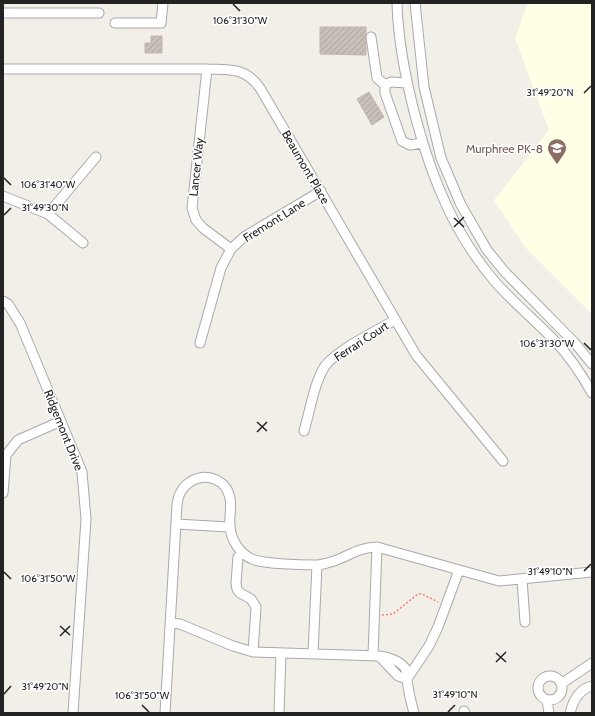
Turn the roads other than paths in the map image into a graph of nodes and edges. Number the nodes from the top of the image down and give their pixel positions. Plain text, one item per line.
1 (163, 3) edge
2 (397, 3) edge
3 (415, 3) edge
4 (3, 13) edge
5 (99, 13) dead end
6 (115, 23) dead end
7 (371, 37) dead end
8 (3, 68) edge
9 (207, 69) junction
10 (385, 85) junction
11 (407, 86) junction
12 (424, 87) junction
13 (422, 143) junction
14 (96, 157) dead end
15 (321, 191) junction
16 (3, 196) edge
17 (48, 214) junction
18 (83, 243) dead end
19 (231, 249) junction
20 (3, 301) edge
21 (395, 320) junction
22 (200, 343) dead end
23 (592, 364) edge
24 (592, 393) edge
25 (61, 421) junction
26 (304, 431) dead end
27 (503, 461) dead end
28 (3, 492) edge
29 (176, 524) junction
30 (229, 527) junction
31 (377, 547) junction
32 (242, 552) junction
33 (317, 565) junction
34 (459, 570) junction
35 (592, 572) edge
36 (522, 579) junction
37 (525, 622) dead end
38 (171, 623) junction
39 (253, 652) junction
40 (281, 653) junction
41 (313, 654) junction
42 (376, 656) junction
43 (592, 663) edge
44 (407, 679) junction
45 (592, 686) edge
46 (561, 689) junction
47 (576, 699) junction
48 (547, 700) junction
49 (73, 713) edge
50 (166, 713) edge
51 (279, 713) edge
52 (414, 713) edge
53 (548, 713) edge
54 (570, 713) edge

1 - 6 street
2 - 11 street
3 - 12 street
4 - 5 street
7 - 10 street
8 - 9 street, Beaumont Place
9 - 15 street, Beaumont Place
9 - 19 street, Lancer Way
10 - 11 street
10 - 13 street
11 - 12 street
11 - 13 street
12 - 23 street
13 - 24 street
14 - 17 street
15 - 19 street, Fremont Lane
15 - 21 street, Beaumont Place
16 - 17 street
17 - 18 street
19 - 22 street, Fremont Lane
20 - 25 street, Ridgemont Drive
21 - 26 street, Ferrari Court
21 - 27 street, Beaumont Place
25 - 28 street
25 - 49 street, Ridgemont Drive
29 - 30 street
29 - 30 street
29 - 38 street
30 - 32 street
31 - 33 street
31 - 34 street
31 - 42 street
32 - 33 street
32 - 39 street
33 - 41 street
34 - 36 street
34 - 44 street
35 - 36 street
36 - 37 street
38 - 39 street
38 - 50 street
39 - 40 street
40 - 41 street
40 - 51 street
41 - 42 street
42 - 44 street
43 - 46 street
44 - 52 street
45 - 47 street
46 - 47 street
46 - 48 street
46 - 48 street
47 - 54 street
48 - 53 street

